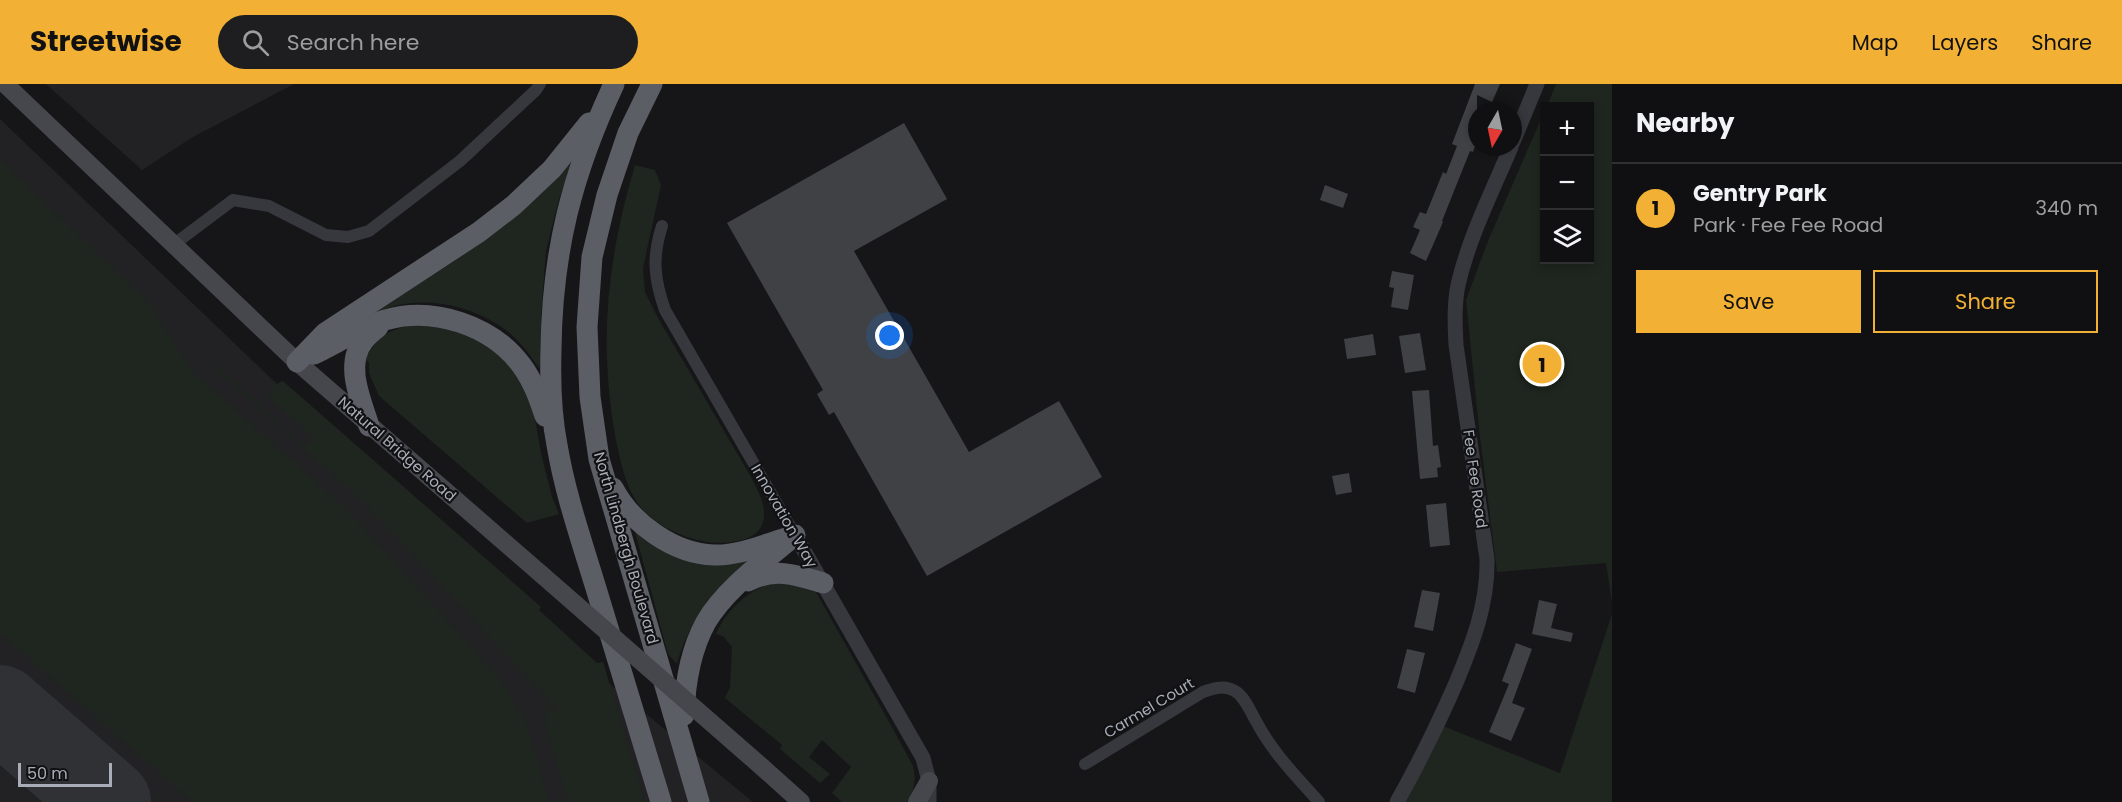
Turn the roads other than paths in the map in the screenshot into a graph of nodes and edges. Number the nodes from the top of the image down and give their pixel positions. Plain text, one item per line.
1 (5, 84) edge
2 (540, 84) edge
3 (652, 84) edge
4 (1537, 84) edge
5 (614, 85) edge
6 (1522, 120) edge
7 (1507, 156) edge
8 (662, 226) dead end
9 (173, 245) junction
10 (385, 320) junction
11 (297, 362) junction
12 (369, 426) junction
13 (556, 445) junction
14 (599, 459) junction
15 (795, 535) junction
16 (823, 584) junction
17 (732, 590) junction
18 (685, 753) junction
19 (1085, 764) dead end
20 (929, 781) junction
21 (661, 802) edge
22 (699, 802) edge
23 (801, 802) edge
24 (917, 802) edge
25 (929, 802) edge
26 (1319, 802) edge
27 (1397, 802) edge

1 - 9 main road, Natural Bridge Road
2 - 9 street
3 - 14 highway, North Lindbergh Boulevard
4 - 6 street
5 - 11 highway
5 - 13 highway
7 - 27 street, Fee Fee Road
8 - 15 street, Innovation Way
9 - 11 main road, Natural Bridge Road
10 - 11 highway
10 - 12 highway
10 - 13 highway
11 - 12 main road, Natural Bridge Road
12 - 23 main road, Natural Bridge Road, bridge
13 - 21 highway
14 - 15 highway
14 - 18 highway, North Lindbergh Boulevard
15 - 16 street, Innovation Way
15 - 17 highway
16 - 17 highway
16 - 20 street, Innovation Way
17 - 18 highway
18 - 22 highway, North Lindbergh Boulevard
19 - 26 street, Carmel Court
20 - 24 main road
20 - 25 street, Innovation Way

